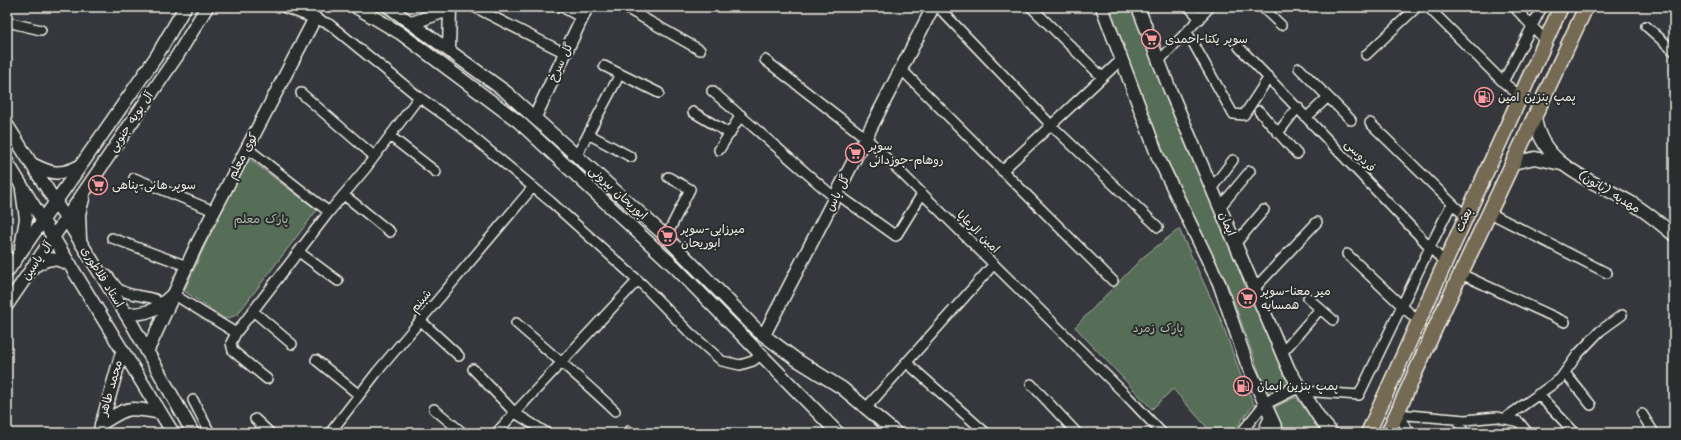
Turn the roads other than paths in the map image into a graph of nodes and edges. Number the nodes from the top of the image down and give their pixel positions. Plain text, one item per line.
1 (185, 7) edge
2 (207, 7) edge
3 (283, 7) edge
4 (356, 7) edge
5 (389, 7) edge
6 (449, 7) edge
7 (474, 7) edge
8 (562, 7) edge
9 (624, 7) edge
10 (934, 7) edge
11 (938, 7) edge
12 (1031, 7) edge
13 (1102, 7) edge
14 (1138, 7) edge
15 (1188, 7) edge
16 (1210, 7) edge
17 (1262, 7) edge
18 (1417, 7) edge
19 (1428, 7) edge
20 (1514, 7) edge
21 (1542, 7) edge
22 (1561, 7) edge
23 (1586, 7) edge
24 (585, 12) edge
25 (315, 18) junction
26 (1200, 18) junction
27 (7, 22) edge
28 (412, 23) junction
29 (1281, 25) dead end
30 (1646, 26) dead end
31 (1532, 27) junction
32 (42, 30) dead end
33 (1187, 32) junction
34 (1546, 41) junction
35 (1239, 47) dead end
36 (449, 50) junction
37 (700, 50) dead end
38 (1674, 51) edge
39 (566, 52) junction
40 (1366, 56) dead end
41 (1122, 58) junction
42 (765, 60) dead end
43 (1159, 61) junction
44 (604, 66) dead end
45 (1299, 68) dead end
46 (901, 69) junction
47 (620, 74) junction
48 (1102, 77) junction
49 (1270, 77) junction
50 (1503, 82) junction
51 (712, 91) dead end
52 (301, 93) dead end
53 (659, 93) dead end
54 (1520, 96) junction
55 (419, 97) junction
56 (1328, 97) junction
57 (1298, 107) junction
58 (1259, 111) dead end
59 (693, 112) dead end
60 (741, 115) junction
61 (1535, 116) junction
62 (114, 117) junction
63 (534, 117) junction
64 (1307, 117) junction
65 (1351, 120) dead end
66 (1370, 123) dead end
67 (7, 125) edge
68 (1051, 125) junction
69 (129, 126) junction
70 (1278, 133) junction
71 (588, 134) junction
72 (730, 134) junction
73 (390, 136) junction
74 (866, 138) junction
75 (247, 148) junction
76 (719, 150) dead end
77 (1297, 154) dead end
78 (577, 155) junction
79 (374, 156) junction
80 (631, 157) dead end
81 (1233, 160) dead end
82 (7, 162) edge
83 (1513, 163) junction
84 (32, 164) junction
85 (1563, 164) junction
86 (81, 165) junction
87 (1002, 171) junction
88 (1250, 171) dead end
89 (436, 172) dead end
90 (668, 177) dead end
91 (134, 178) dead end
92 (20, 183) junction
93 (533, 187) junction
94 (1212, 188) junction
95 (86, 189) junction
96 (344, 194) junction
97 (922, 194) junction
98 (836, 196) junction
99 (55, 202) junction
100 (1452, 203) junction
101 (1220, 207) junction
102 (1264, 210) dead end
103 (214, 211) junction
104 (329, 212) junction
105 (1490, 213) junction
106 (1466, 217) junction
107 (43, 219) junction
108 (66, 219) junction
109 (1317, 222) dead end
110 (1158, 227) dead end
111 (390, 232) dead end
112 (1674, 235) edge
113 (53, 236) junction
114 (666, 237) junction
115 (112, 238) dead end
116 (80, 241) junction
117 (1235, 244) junction
118 (1430, 247) junction
119 (299, 252) junction
120 (20, 253) junction
121 (1347, 254) dead end
122 (1445, 263) junction
123 (994, 264) junction
124 (70, 265) junction
125 (187, 266) junction
126 (32, 267) junction
127 (7, 272) edge
128 (1607, 273) dead end
129 (100, 274) junction
130 (1461, 274) junction
131 (7, 278) edge
132 (638, 280) junction
133 (1113, 280) dead end
134 (338, 281) dead end
135 (1254, 290) junction
136 (15, 293) junction
137 (173, 294) junction
138 (1308, 298) dead end
139 (155, 299) dead end
140 (7, 304) edge
141 (1402, 305) junction
142 (1320, 309) junction
143 (253, 311) junction
144 (126, 314) junction
145 (1622, 315) dead end
146 (420, 320) junction
147 (1333, 320) dead end
148 (1418, 321) junction
149 (1566, 322) dead end
150 (516, 323) dead end
151 (236, 333) junction
152 (764, 336) junction
153 (292, 344) dead end
154 (122, 352) junction
155 (147, 352) junction
156 (1282, 353) junction
157 (762, 354) junction
158 (459, 356) dead end
159 (316, 360) dead end
160 (906, 362) junction
161 (561, 363) junction
162 (473, 369) dead end
163 (1565, 373) junction
164 (267, 379) dead end
165 (1031, 384) dead end
166 (1301, 389) junction
167 (1538, 394) junction
168 (359, 395) junction
169 (193, 400) dead end
170 (1265, 403) junction
171 (1591, 405) dead end
172 (867, 407) junction
173 (434, 409) dead end
174 (615, 411) dead end
175 (161, 413) junction
176 (515, 413) junction
177 (1397, 414) junction
178 (1642, 414) dead end
179 (1270, 416) junction
180 (255, 419) dead end
181 (1504, 419) junction
182 (1457, 420) junction
183 (100, 428) edge
184 (173, 433) edge
185 (193, 433) edge
186 (210, 433) edge
187 (270, 433) edge
188 (330, 433) edge
189 (463, 433) edge
190 (496, 433) edge
191 (547, 433) edge
192 (838, 433) edge
193 (896, 433) edge
194 (986, 433) edge
195 (1076, 433) edge
196 (1162, 433) edge
197 (1241, 433) edge
198 (1262, 433) edge
199 (1278, 433) edge
200 (1332, 433) edge
201 (1367, 433) edge
202 (1388, 433) edge
203 (1410, 433) edge
204 (1464, 433) edge
205 (1528, 433) edge
206 (1575, 433) edge
207 (1654, 433) edge

1 - 62 main road, آل بویه جنوبی
2 - 69 main road, آل بویه جنوبی
3 - 25 street
4 - 157 main road, ابوریحان بیرونی
5 - 28 main road, ابوریحان بیرونی
6 - 28 main road
6 - 36 main road
7 - 39 street
8 - 24 street
9 - 37 street
10 - 46 main road, گل یاس
11 - 68 street
12 - 48 street
13 - 41 main road
14 - 43 main road, ایمان
15 - 26 street
16 - 26 street
17 - 29 street
18 - 40 street
19 - 50 street
20 - 31 street
21 - 31 street
22 - 34 main road, بعثت
23 - 61 main road, بعثت
24 - 39 main road, گل سرخ
25 - 55 street
25 - 75 main road, کوی معلم
26 - 33 street
27 - 32 street
28 - 36 main road, ابوریحان بیرونی
30 - 38 street
31 - 34 street
31 - 50 street
33 - 43 street
33 - 49 street
34 - 54 main road, بعثت
35 - 49 street, فردوسی
36 - 63 main road, ابوریحان بیرونی
39 - 63 main road, گل سرخ
41 - 48 street
41 - 170 main road
42 - 74 street, امین الرعایا
43 - 94 main road, ایمان
44 - 47 street
45 - 56 street
46 - 74 main road, گل یاس
46 - 87 street
47 - 53 street
47 - 71 street
48 - 68 street
49 - 57 street, فردوسی
50 - 54 street
51 - 60 street
52 - 79 street
54 - 106 main road, بعثت
55 - 73 street
55 - 93 street
56 - 64 street
56 - 65 street
57 - 64 street, فردوسی
57 - 70 street
58 - 70 street
59 - 72 street
60 - 72 street
60 - 98 street
61 - 83 main road, بعثت
61 - 85 main road, مهدیه (باتون)
62 - 69 main road
62 - 86 main road, آل بویه جنوبی
63 - 78 main road, ابوریحان بیرونی
64 - 118 street, فردوسی
66 - 100 street
67 - 84 main road, استاد فلاطوری
68 - 87 street
68 - 110 street
69 - 95 main road, آل بویه جنوبی
70 - 77 street
71 - 78 street
71 - 80 street
72 - 76 street
73 - 79 street
73 - 89 street
74 - 97 street, امین الرعایا
74 - 98 main road, گل یاس
75 - 103 main road, کوی معلم
75 - 104 street
78 - 114 main road, ابوریحان بیرونی
79 - 96 street
81 - 94 street
82 - 92 main road, استاد فلاطوری
83 - 85 main road, مهدیه (باتون)
83 - 105 main road, بعثت
84 - 86 main road
84 - 99 main road, استاد فلاطوری
85 - 112 main road, مهدیه (باتون)
86 - 99 main road, آل بویه جنوبی
87 - 133 street
88 - 101 street
90 - 114 street
91 - 103 street
92 - 107 main road, استاد فلاطوری
92 - 120 main road
93 - 132 street
93 - 146 street, شبنم
94 - 101 main road, ایمان
95 - 108 main road, آل بویه جنوبی
95 - 116 main road
96 - 104 street
96 - 111 street
97 - 98 street
97 - 123 street, امین الرعایا
98 - 152 main road, گل یاس
99 - 107 main road, آل بویه جنوبی
99 - 108 main road, استاد فلاطوری
100 - 106 street
100 - 118 street
101 - 117 main road, ایمان
102 - 117 street
103 - 125 main road, کوی معلم
104 - 119 street
105 - 128 street
105 - 130 main road, بعثت
106 - 122 main road, بعثت
107 - 113 main road, استاد فلاطوری
107 - 120 main road, آل یاسین
108 - 113 main road, آل بویه جنوبی
108 - 116 main road, استاد فلاطوری
109 - 135 street
113 - 124 main road, استاد فلاطوری
113 - 126 main road, آل یاسین
114 - 152 main road, ابوریحان بیرونی
115 - 125 street
116 - 129 main road, استاد فلاطوری
117 - 135 main road, ایمان
118 - 122 street, فردوسی
118 - 141 street
119 - 134 street
119 - 143 street
120 - 127 main road, آل یاسین
121 - 141 street
122 - 148 main road, بعثت
123 - 160 street
123 - 196 street, امین الرعایا
124 - 126 main road
124 - 154 main road, استاد فلاطوری
125 - 137 main road, کوی معلم
126 - 136 main road, آل یاسین
129 - 139 street
129 - 144 main road, استاد فلاطوری
130 - 149 street
130 - 177 main road, بعثت
131 - 136 main road
132 - 157 street
132 - 161 street
135 - 156 main road, ایمان
136 - 140 main road, آل یاسین
137 - 144 main road, کوی معلم
137 - 151 street
137 - 155 main road, کوی معلم
138 - 142 street
141 - 148 street
141 - 166 street
142 - 147 street
142 - 156 street
143 - 151 street
143 - 153 street
144 - 155 main road, استاد فلاطوری
145 - 163 street
146 - 158 street
146 - 168 street, شبنم
148 - 201 main road, بعثت
150 - 161 street
151 - 164 street
152 - 172 main road, ابوریحان بیرونی
154 - 175 main road, استاد فلاطوری
154 - 183 main road, محمد طاهر
155 - 185 main road, استاد فلاطوری
156 - 166 main road, ایمان
157 - 192 main road, ابوریحان بیرونی
159 - 168 street
160 - 172 street
160 - 194 street
161 - 174 street
161 - 176 street
162 - 176 street
163 - 167 street
163 - 171 street
165 - 195 street
166 - 170 main road
166 - 200 main road, ایمان
167 - 181 street
167 - 206 street
168 - 188 street, شبنم
169 - 186 street
170 - 179 main road
170 - 197 street
172 - 193 main road, ابوریحان بیرونی
173 - 189 street
175 - 183 main road, محمد طاهر
175 - 184 main road, استاد فلاطوری
176 - 190 street
176 - 191 street
177 - 182 street
177 - 202 main road, بعثت
177 - 203 street
178 - 207 street
179 - 198 street
179 - 199 main road
180 - 187 street
181 - 182 street
181 - 205 street
182 - 204 street

